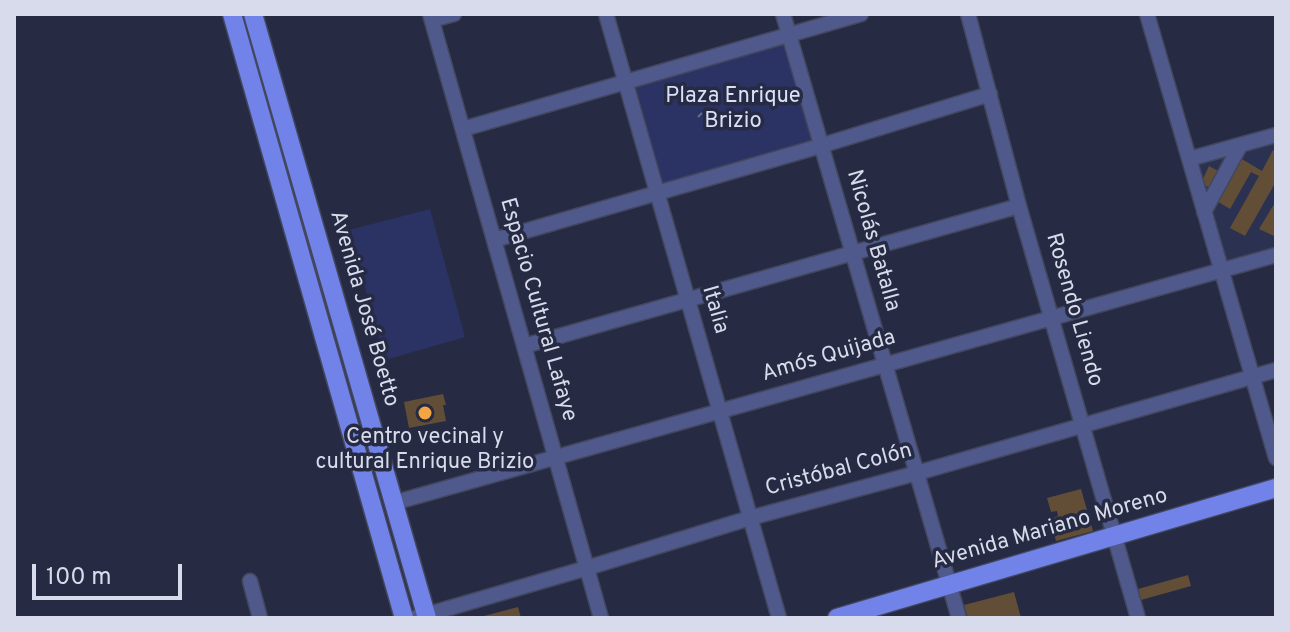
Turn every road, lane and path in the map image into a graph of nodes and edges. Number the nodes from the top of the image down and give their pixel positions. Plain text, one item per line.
1 (232, 14) edge
2 (253, 14) edge
3 (454, 14) edge
4 (606, 14) edge
5 (783, 14) edge
6 (861, 14) edge
7 (968, 14) edge
8 (1147, 14) edge
9 (431, 17) edge
10 (789, 35) junction
11 (626, 82) junction
12 (990, 94) junction
13 (710, 98) dead end
14 (708, 104) dead end
15 (702, 113) dead end
16 (698, 117) dead end
17 (463, 129) junction
18 (1276, 135) edge
19 (822, 145) junction
20 (1240, 146) junction
21 (1189, 159) junction
22 (658, 193) junction
23 (1019, 206) junction
24 (1204, 212) junction
25 (494, 240) junction
26 (852, 253) junction
27 (1276, 255) edge
28 (1222, 271) junction
29 (688, 300) junction
30 (1051, 316) junction
31 (524, 346) junction
32 (885, 364) junction
33 (1276, 370) edge
34 (1253, 377) junction
35 (720, 412) junction
36 (1083, 425) junction
37 (555, 456) junction
38 (1276, 458) edge
39 (917, 473) junction
40 (1276, 488) edge
41 (393, 503) junction
42 (750, 518) junction
43 (1116, 537) junction
44 (587, 568) junction
45 (250, 581) dead end
46 (949, 584) junction
47 (422, 617) edge
48 (260, 618) edge
49 (404, 618) edge
50 (601, 618) edge
51 (779, 618) edge
52 (837, 618) edge
53 (959, 618) edge
54 (1138, 618) edge

1 - 49 main road, Avenida José Boetto
2 - 41 main road, Avenida José Boetto
3 - 9 street
4 - 11 street, Italia
5 - 10 street, Nicolás Batalla
6 - 10 street
7 - 12 street, Rosendo Liendo
8 - 21 street
9 - 17 street, Espacio Cultural Lafaye
10 - 11 street
10 - 19 street, Nicolás Batalla
11 - 17 street
11 - 22 street, Italia
12 - 19 street
12 - 23 street, Rosendo Liendo
13 - 14 path
15 - 16 path
17 - 25 street, Espacio Cultural Lafaye
18 - 20 street
19 - 22 street
19 - 26 street, Nicolás Batalla
20 - 21 street
20 - 24 street
21 - 24 street
22 - 25 street
22 - 29 street, Italia
23 - 26 street
23 - 30 street, Rosendo Liendo
24 - 28 street
25 - 31 street, Espacio Cultural Lafaye
26 - 29 street
26 - 32 street, Nicolás Batalla
27 - 28 street, Amós Quijada
28 - 30 street, Amós Quijada
28 - 34 street
29 - 31 street
29 - 35 street, Italia
30 - 32 street, Amós Quijada
30 - 36 street, Rosendo Liendo
31 - 37 street, Espacio Cultural Lafaye
32 - 35 street, Amós Quijada
32 - 39 street, Nicolás Batalla
33 - 34 street, Cristóbal Colón
34 - 36 street, Cristóbal Colón
34 - 38 street
35 - 37 street, Amós Quijada
35 - 42 street, Italia
36 - 39 street, Cristóbal Colón
36 - 43 street, Rosendo Liendo
37 - 41 street, Amós Quijada
37 - 44 street, Espacio Cultural Lafaye
39 - 42 street, Cristóbal Colón
39 - 46 street, Nicolás Batalla
40 - 43 main road, Avenida Mariano Moreno
41 - 47 main road, Avenida José Boetto
42 - 44 street, Cristóbal Colón
42 - 51 street, Italia
43 - 46 main road, Avenida Mariano Moreno
43 - 54 street, Rosendo Liendo
44 - 47 street, Cristóbal Colón
44 - 50 street, Espacio Cultural Lafaye
45 - 48 street
46 - 52 main road, Avenida Mariano Moreno
46 - 53 street, Nicolás Batalla

